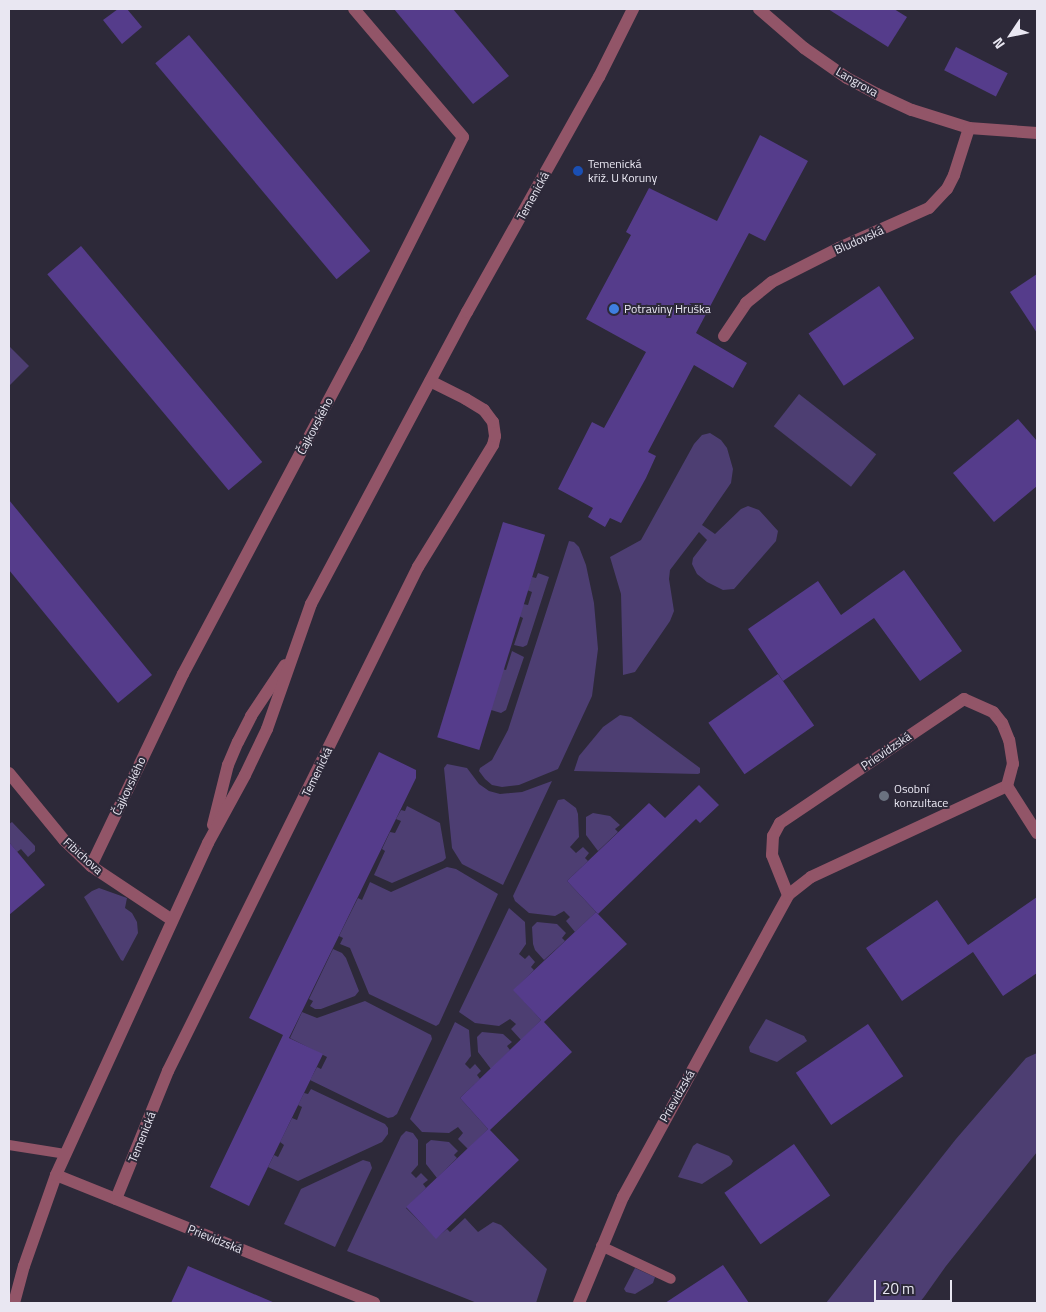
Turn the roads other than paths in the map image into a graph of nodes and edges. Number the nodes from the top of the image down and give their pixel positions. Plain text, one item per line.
1 (354, 9) edge
2 (633, 9) edge
3 (759, 9) edge
4 (969, 128) junction
5 (1037, 133) edge
6 (724, 336) dead end
7 (430, 381) junction
8 (296, 648) junction
9 (9, 773) edge
10 (1007, 786) junction
11 (1037, 833) edge
12 (208, 842) junction
13 (91, 866) junction
14 (788, 895) junction
15 (172, 920) junction
16 (9, 1145) edge
17 (66, 1154) junction
18 (56, 1175) junction
19 (116, 1199) junction
20 (601, 1246) junction
21 (671, 1279) dead end
22 (14, 1303) edge
23 (374, 1303) edge
24 (579, 1303) edge

1 - 13 street, Čajkovského
2 - 7 street, Temenická
3 - 4 street, Langrova
4 - 5 street, Langrova
4 - 6 street, Bludovská
7 - 8 street, Temenická
7 - 19 street, Temenická
8 - 12 street, Temenická
8 - 12 street, Temenická
9 - 13 street, Fibichova
10 - 11 street
10 - 14 street, Prievidzská
10 - 14 street, Prievidzská
12 - 15 street, Temenická
13 - 15 street, Fibichova
14 - 20 street, Prievidzská
15 - 17 street, Temenická
16 - 17 lane
17 - 18 street, Temenická
18 - 19 street, Prievidzská
18 - 22 street, Temenická
19 - 23 street, Prievidzská
20 - 21 lane
20 - 24 street, Prievidzská

